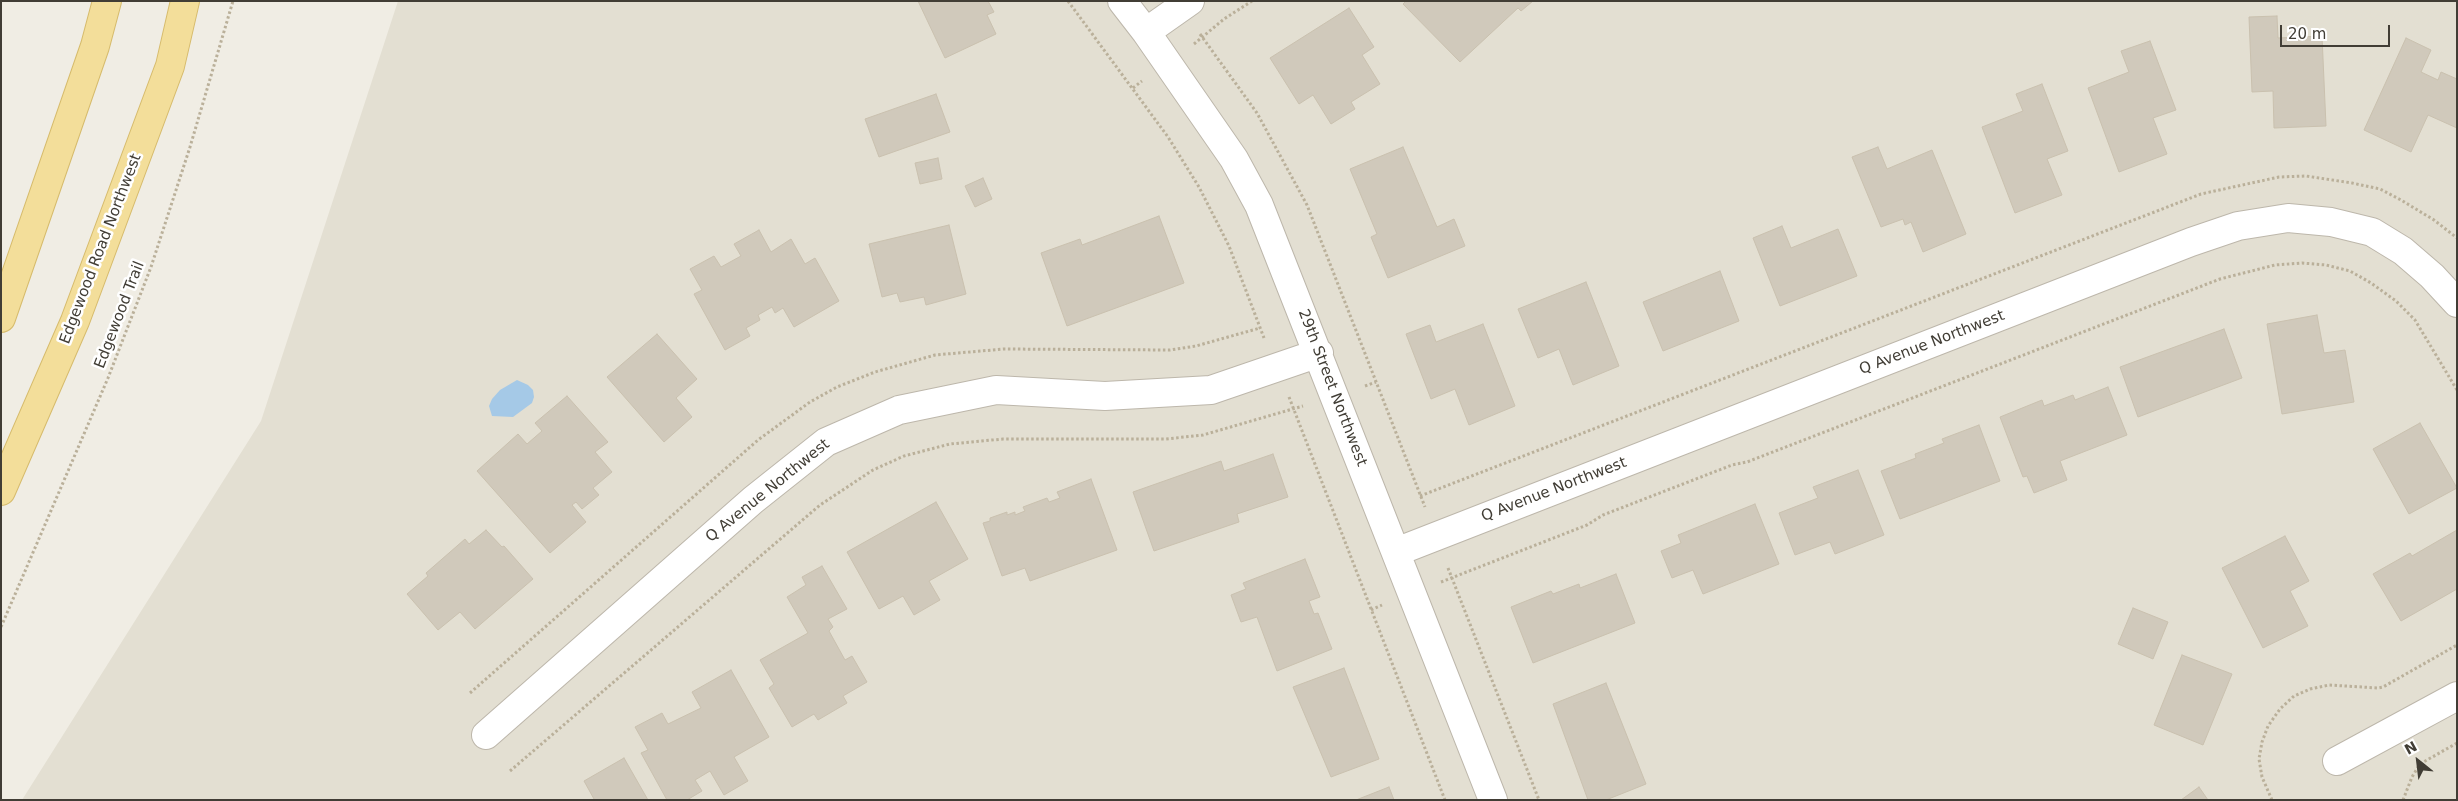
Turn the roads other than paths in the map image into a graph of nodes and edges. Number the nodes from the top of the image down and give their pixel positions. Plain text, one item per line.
1 (107, 1) edge
2 (186, 1) edge
3 (1122, 1) edge
4 (1190, 1) edge
5 (1146, 32) junction
6 (2457, 303) edge
7 (1, 318) edge
8 (1318, 354) junction
9 (1, 491) edge
10 (1396, 552) junction
11 (2457, 696) edge
12 (486, 735) dead end
13 (2337, 761) dead end
14 (1492, 800) edge

1 - 7 main road
2 - 9 main road, Edgewood Road Northwest
3 - 5 street, 29th Street Northwest
4 - 5 street
5 - 8 street, 29th Street Northwest
6 - 10 street, Q Avenue Northwest
8 - 10 street, 29th Street Northwest
8 - 12 street, Q Avenue Northwest
10 - 14 street, 29th Street Northwest
11 - 13 street

